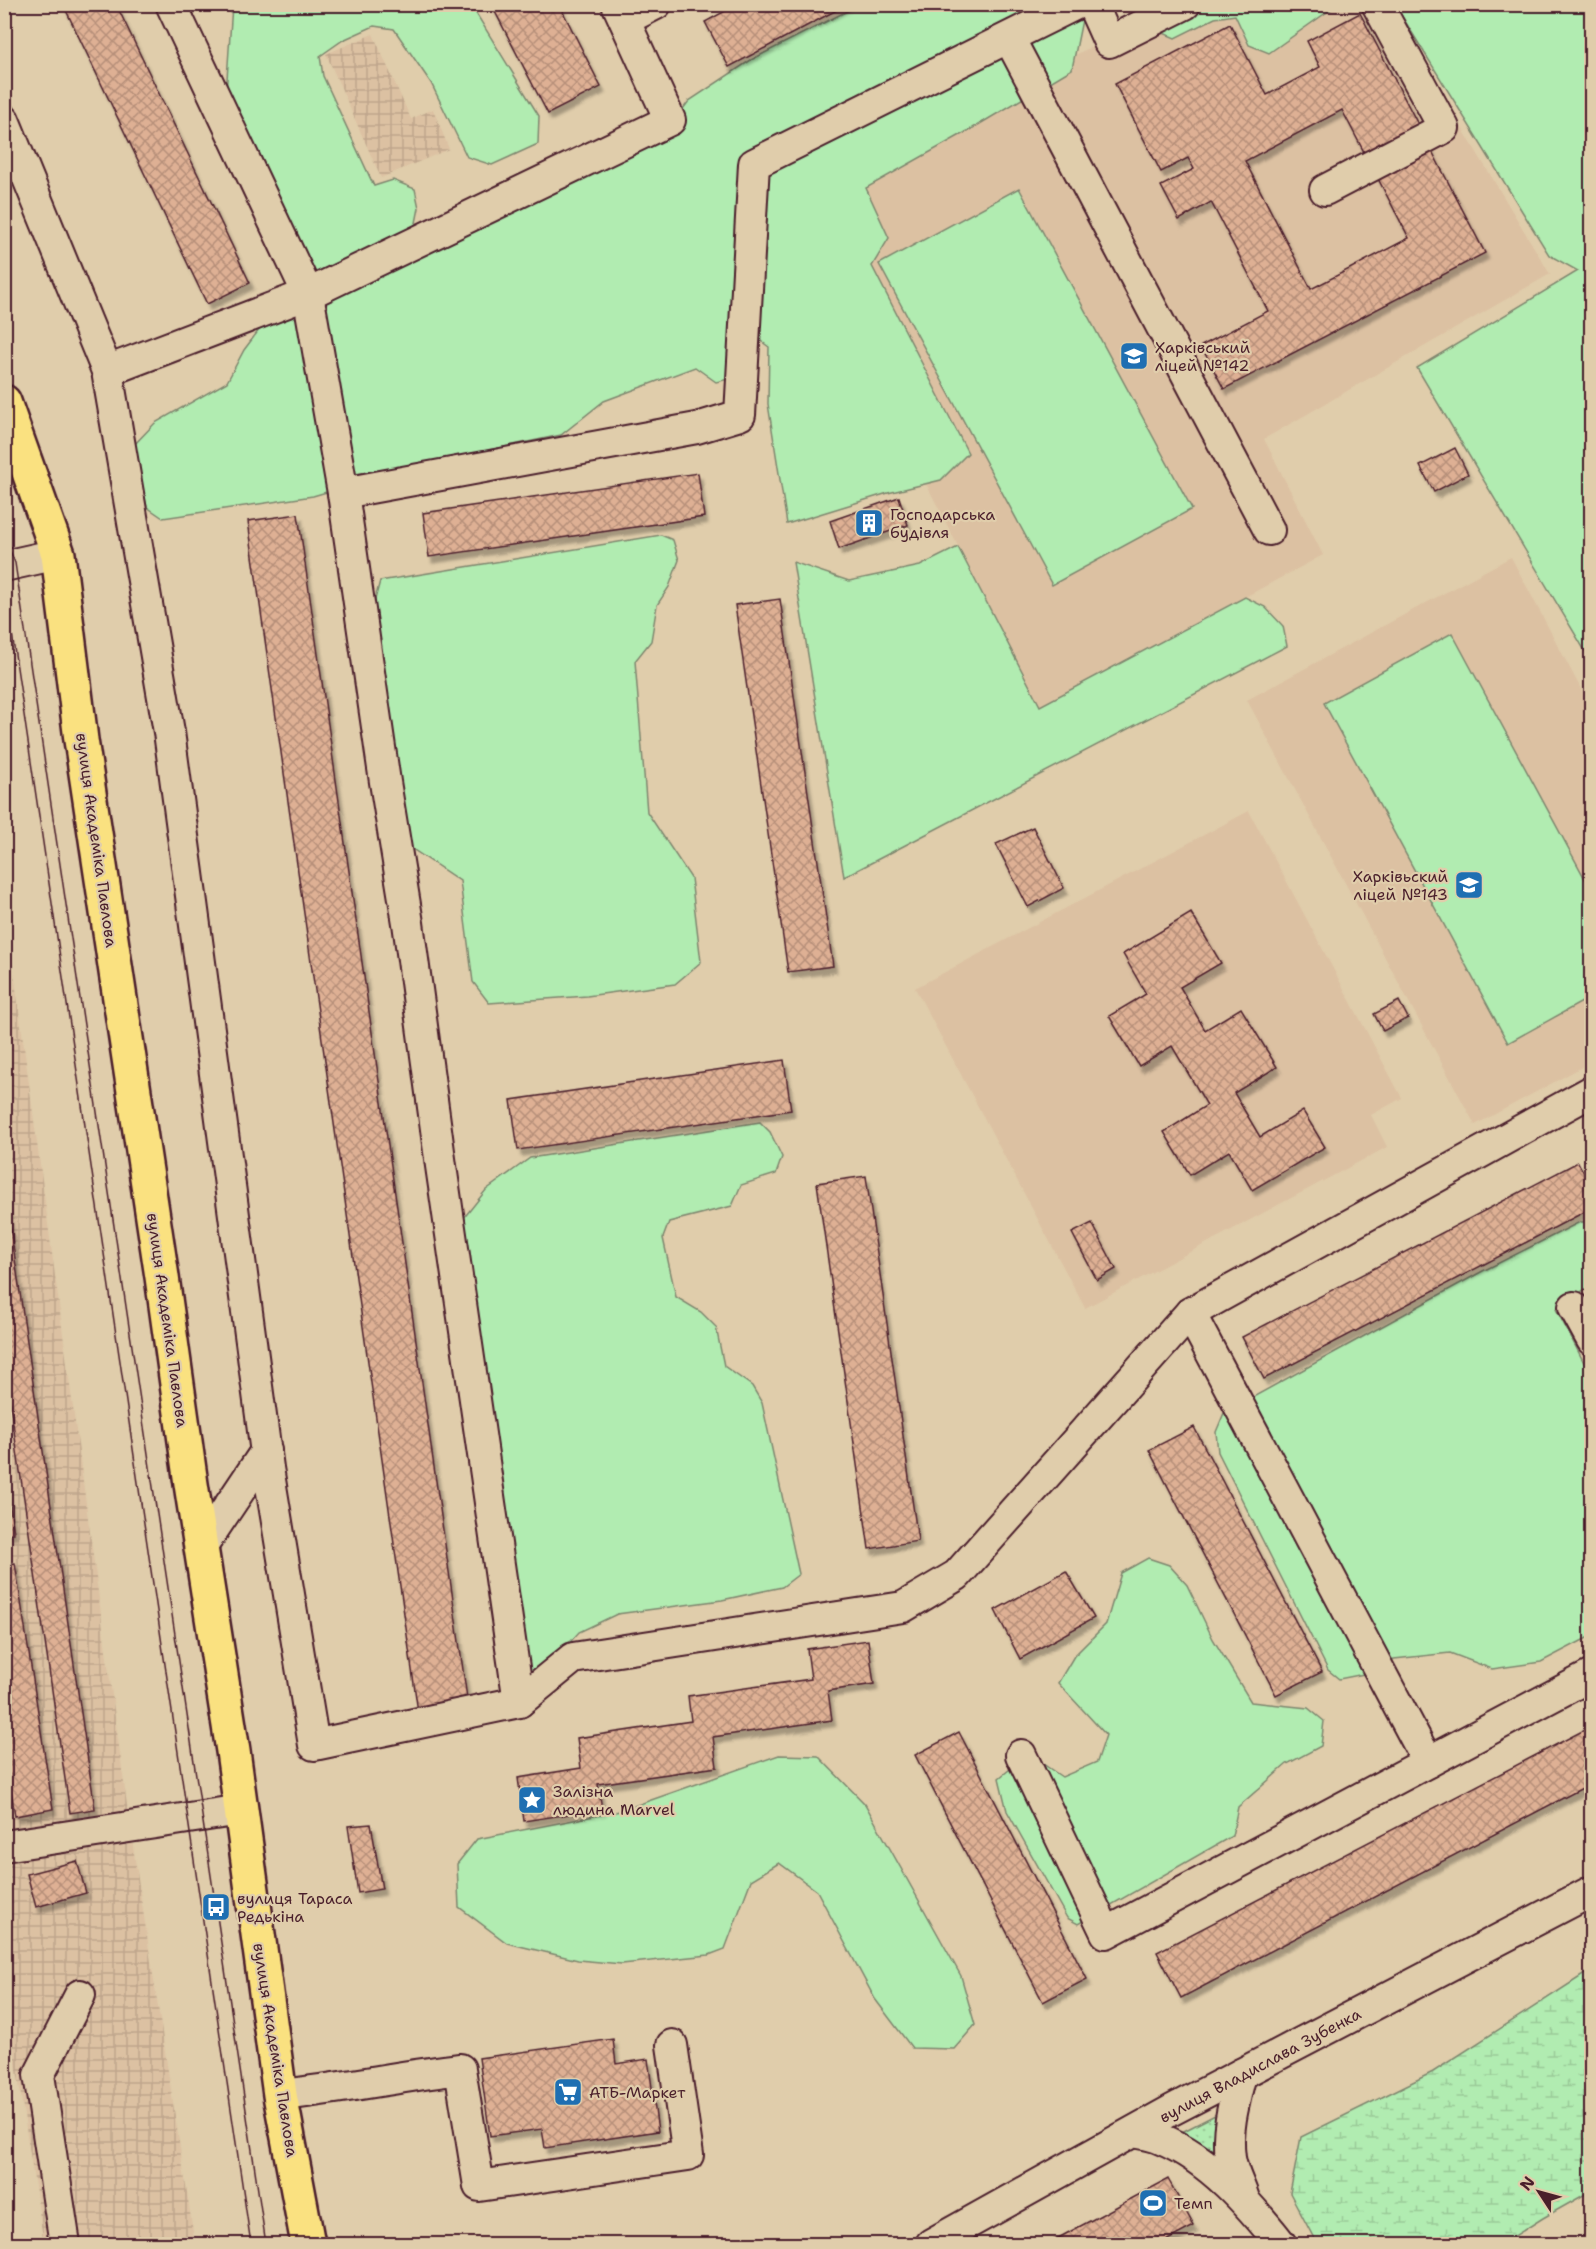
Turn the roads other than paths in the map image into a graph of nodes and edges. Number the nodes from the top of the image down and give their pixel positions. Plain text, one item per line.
1 (171, 4) edge
2 (656, 4) edge
3 (1076, 4) edge
4 (1092, 4) edge
5 (1185, 4) edge
6 (1377, 4) edge
7 (621, 12) edge
8 (1009, 38) junction
9 (4, 120) edge
10 (1325, 190) dead end
11 (308, 294) junction
12 (107, 371) junction
13 (4, 402) edge
14 (343, 493) junction
15 (1269, 530) dead end
16 (58, 554) junction
17 (4, 567) edge
18 (1592, 1091) edge
19 (1574, 1307) dead end
20 (1190, 1313) junction
21 (1592, 1340) edge
22 (266, 1451) junction
23 (201, 1548) junction
24 (1592, 1675) edge
25 (519, 1702) junction
26 (1021, 1755) dead end
27 (1428, 1762) junction
28 (241, 1810) junction
29 (4, 1846) edge
30 (1592, 1891) edge
31 (80, 1995) dead end
32 (672, 2045) dead end
33 (1241, 2074) junction
34 (280, 2095) junction
35 (1134, 2132) junction
36 (1244, 2199) junction
37 (65, 2244) edge
38 (308, 2244) edge
39 (932, 2244) edge
40 (1281, 2244) edge

1 - 11 street
2 - 7 street
3 - 8 street
4 - 5 street
6 - 10 street
7 - 11 street
8 - 14 street
8 - 15 street
9 - 12 street
11 - 12 street
11 - 14 street
12 - 22 street
13 - 16 main road, вулиця Академіка Павлова
14 - 25 street
16 - 17 street
16 - 23 main road, вулиця Академіка Павлова
18 - 20 street
19 - 21 street
20 - 25 street
20 - 27 street
22 - 23 street
22 - 25 street
23 - 28 main road, вулиця Академіка Павлова
24 - 27 street
26 - 27 street
28 - 29 street
28 - 34 main road, вулиця Академіка Павлова
30 - 33 street, вулиця Владислава Зубенка
31 - 37 street
32 - 34 street
33 - 35 street, вулиця Владислава Зубенка
33 - 36 street
34 - 38 main road, вулиця Академіка Павлова
35 - 36 street
35 - 39 street, вулиця Владислава Зубенка
36 - 40 street

